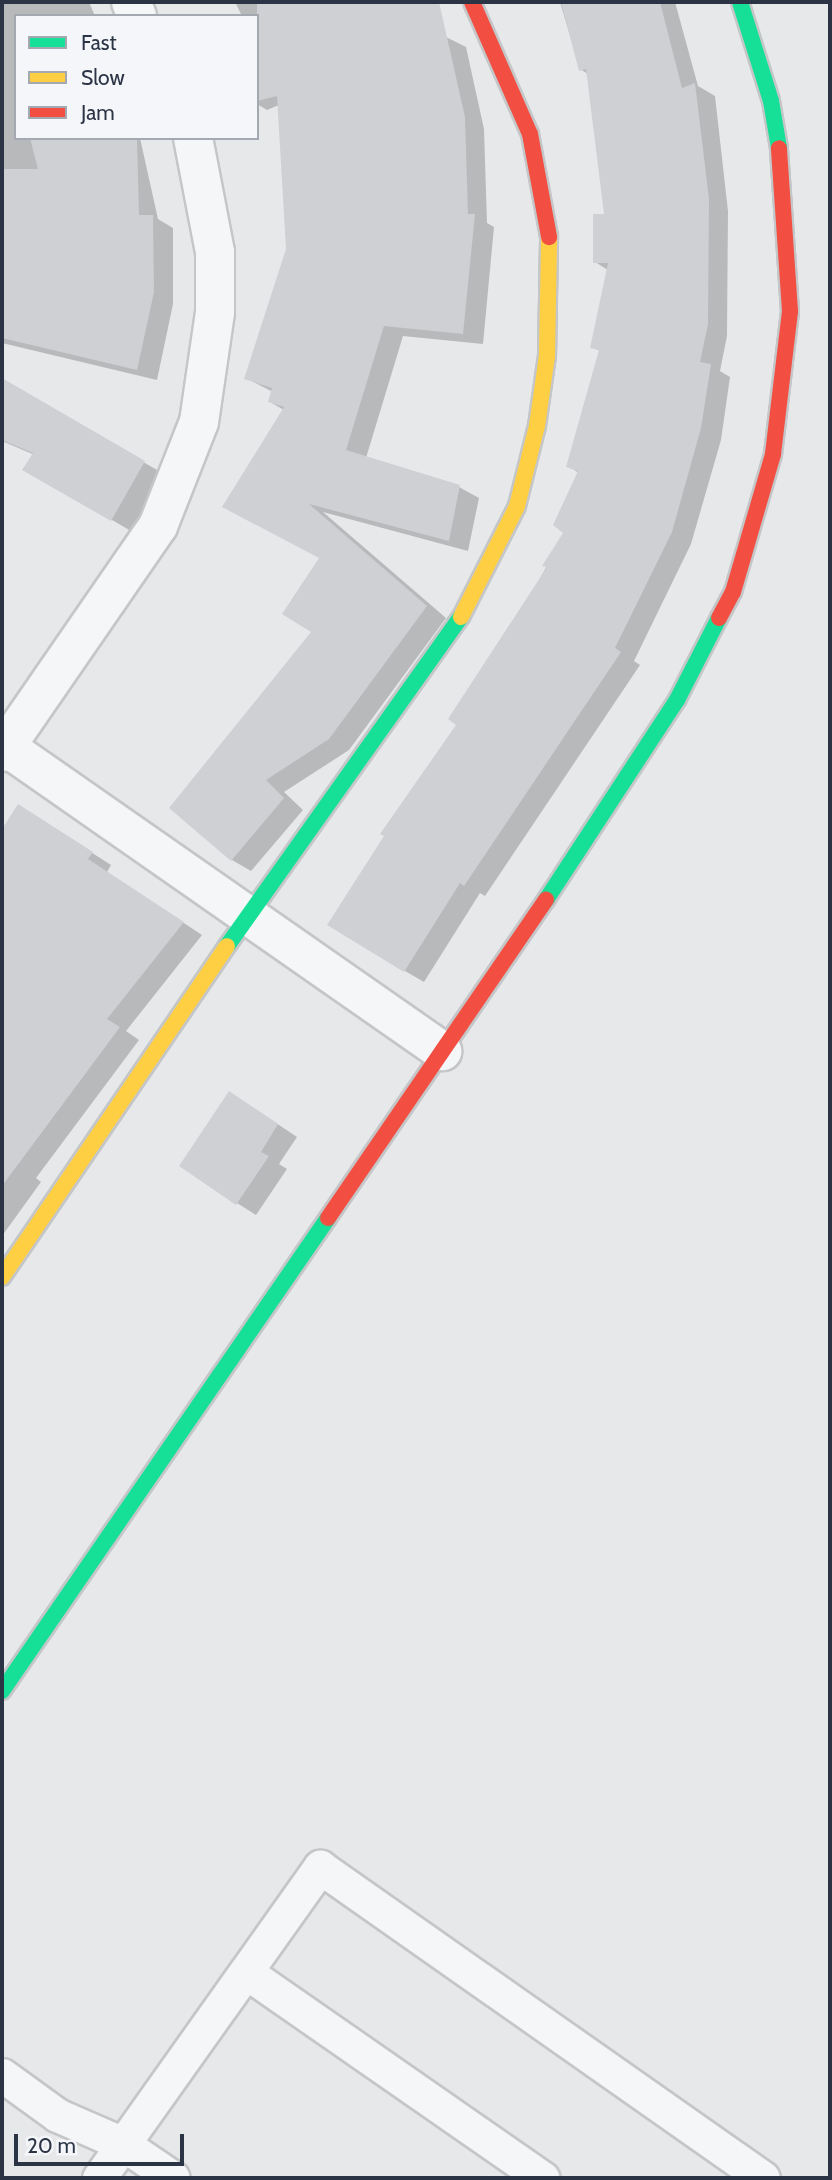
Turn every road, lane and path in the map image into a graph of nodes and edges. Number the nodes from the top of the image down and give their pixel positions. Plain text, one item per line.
1 (472, 2) edge
2 (740, 2) edge
3 (192, 140) edge
4 (3, 747) edge
5 (247, 917) junction
6 (442, 1051) junction
7 (2, 1277) edge
8 (2, 1691) edge
9 (246, 1972) junction
10 (2, 2075) edge
11 (123, 2144) junction
12 (99, 2178) edge
13 (173, 2178) edge
14 (542, 2178) edge
15 (762, 2178) edge

1 - 5 street
2 - 6 street
3 - 4 street
4 - 5 street
5 - 6 street
5 - 7 street
6 - 8 street
9 - 11 lane
9 - 14 lane
9 - 15 lane
10 - 11 lane
11 - 12 lane
11 - 13 lane

